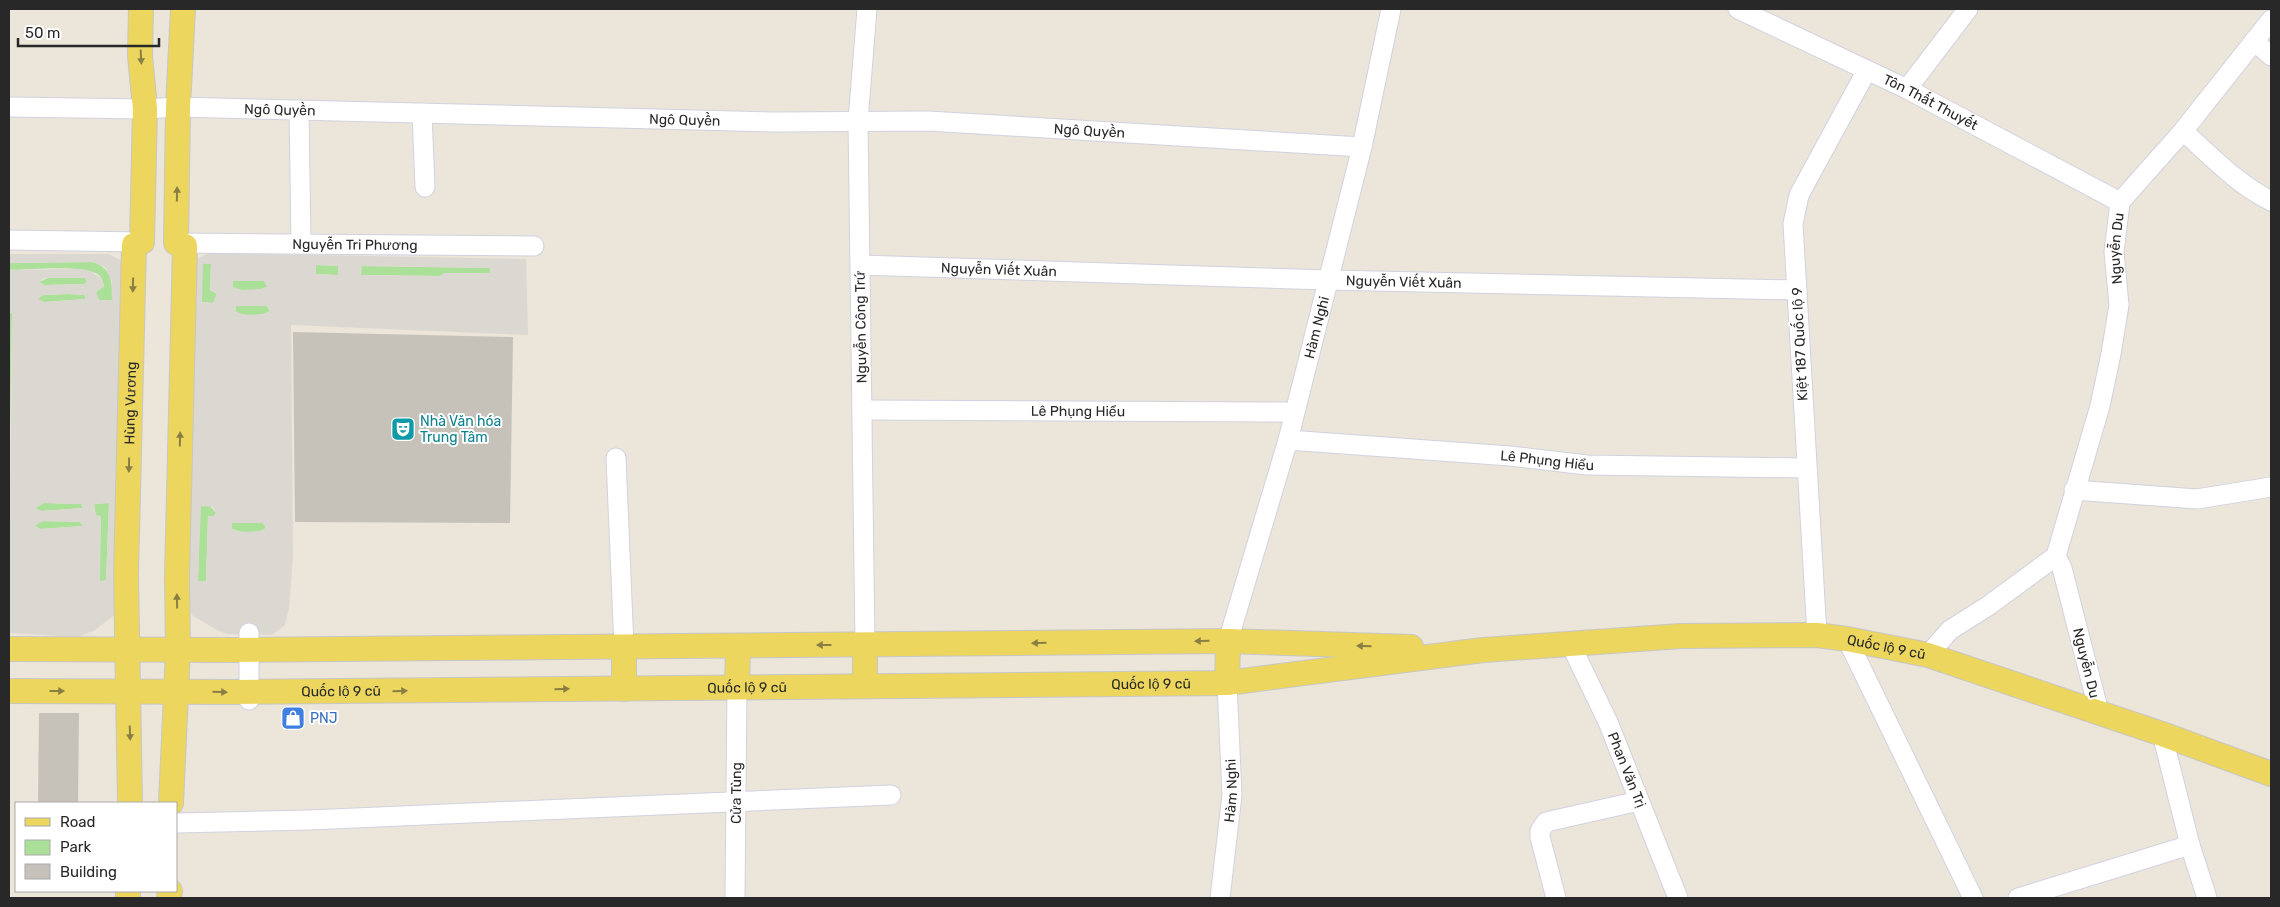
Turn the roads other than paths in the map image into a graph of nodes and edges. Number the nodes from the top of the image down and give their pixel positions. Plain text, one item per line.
1 (141, 9) edge
2 (183, 9) edge
3 (867, 9) edge
4 (1391, 9) edge
5 (1738, 9) edge
6 (1968, 9) edge
7 (2271, 20) edge
8 (2254, 41) junction
9 (2271, 56) edge
10 (1867, 70) junction
11 (1907, 89) junction
12 (178, 107) junction
13 (9, 108) edge
14 (145, 109) junction
15 (299, 110) junction
16 (422, 113) junction
17 (858, 121) junction
18 (2183, 131) junction
19 (1362, 147) junction
20 (425, 187) dead end
21 (2271, 201) edge
22 (2120, 202) junction
23 (9, 240) edge
24 (138, 244) junction
25 (301, 244) junction
26 (180, 245) junction
27 (534, 246) dead end
28 (860, 265) junction
29 (1328, 280) junction
30 (1797, 290) junction
31 (862, 410) junction
32 (1294, 412) junction
33 (1288, 440) junction
34 (616, 458) dead end
35 (1806, 468) junction
36 (2271, 486) edge
37 (2074, 490) junction
38 (2056, 556) junction
39 (1817, 635) junction
40 (1847, 639) junction
41 (1228, 641) junction
42 (249, 642) junction
43 (1570, 644) junction
44 (865, 645) junction
45 (738, 646) junction
46 (624, 647) junction
47 (9, 649) edge
48 (126, 650) junction
49 (178, 650) junction
50 (1483, 650) junction
51 (1928, 655) junction
52 (1227, 683) junction
53 (864, 686) junction
54 (624, 688) junction
55 (737, 688) junction
56 (9, 691) edge
57 (128, 692) junction
58 (176, 692) junction
59 (249, 696) junction
60 (2099, 712) junction
61 (2162, 734) junction
62 (2271, 774) edge
63 (891, 795) dead end
64 (1639, 801) junction
65 (130, 802) edge
66 (172, 802) edge
67 (737, 802) junction
68 (178, 823) edge
69 (2190, 845) junction
70 (735, 898) edge
71 (1220, 898) edge
72 (1556, 898) edge
73 (1678, 898) edge
74 (1973, 898) edge
75 (2018, 898) edge
76 (2206, 898) edge

1 -> 14 main road, Hùng Vương
2 - 12 main road
3 - 17 street, Nguyễn Công Trứ
4 - 19 street, Hàm Nghi
5 - 10 street, Tôn Thất Thuyết
6 - 11 street
7 - 8 street, Nguyễn Du
8 - 9 street
8 - 18 street, Nguyễn Du
10 - 11 street, Tôn Thất Thuyết
10 - 30 street, Kiệt 187 Quốc lộ 9
11 - 22 street, Tôn Thất Thuyết
12 - 14 street, Ngô Quyền
12 - 15 street, Ngô Quyền
26 -> 12 main road
13 - 14 street, Ngô Quyền
14 - 24 main road, Hùng Vương
15 - 16 street, Ngô Quyền
15 - 25 street
16 - 17 street, Ngô Quyền
16 - 20 street
17 - 19 street, Ngô Quyền
17 - 28 street, Nguyễn Công Trứ
18 - 21 street
18 - 22 street, Nguyễn Du
19 - 29 street, Hàm Nghi
22 - 37 street, Nguyễn Du
23 - 24 street
24 - 26 main road
24 -> 48 main road, Hùng Vương
25 - 26 street, Nguyễn Tri Phương
25 - 27 street, Nguyễn Tri Phương
49 -> 26 main road
28 - 29 street, Nguyễn Viết Xuân
28 - 31 street, Nguyễn Công Trứ
29 - 30 street, Nguyễn Viết Xuân
29 - 32 street, Hàm Nghi
30 - 35 street, Kiệt 187 Quốc lộ 9
31 - 32 street, Lê Phụng Hiểu
31 - 44 street, Nguyễn Công Trứ
32 - 33 street, Hàm Nghi
33 - 35 street, Lê Phụng Hiểu
33 - 41 street, Hàm Nghi
34 - 46 street
35 - 39 street, Kiệt 187 Quốc lộ 9
36 - 37 street
37 - 38 street, Nguyễn Du
38 - 51 street
38 - 60 street, Nguyễn Du
39 - 40 main road, Quốc lộ 9 cũ
39 - 43 main road, Quốc lộ 9 cũ
40 - 51 main road, Quốc lộ 9 cũ
40 - 74 street
41 -> 44 main road, Quốc lộ 9 cũ
50 -> 41 main road, Quốc lộ 9 cũ
41 - 52 main road
42 - 46 main road, Quốc lộ 9 cũ
42 - 49 main road, Quốc lộ 9 cũ
42 - 59 street
43 - 50 main road, Quốc lộ 9 cũ
43 - 64 street, Phan Văn Trị
44 -> 45 main road, Quốc lộ 9 cũ
44 - 53 main road
45 - 46 main road, Quốc lộ 9 cũ
45 - 55 main road
46 - 54 main road
47 - 48 main road, Quốc lộ 9 cũ
48 - 49 main road, Quốc lộ 9 cũ
48 - 57 main road, Hùng Vương
49 - 58 main road
50 - 52 main road, Quốc lộ 9 cũ
51 - 60 main road, Quốc lộ 9 cũ
52 - 53 main road, Quốc lộ 9 cũ
52 - 71 street, Hàm Nghi
53 - 55 main road, Quốc lộ 9 cũ
54 - 55 main road, Quốc lộ 9 cũ
59 -> 54 main road, Quốc lộ 9 cũ
55 - 67 street, Cửa Tùng
56 -> 57 main road, Quốc lộ 9 cũ
57 - 58 main road, Quốc lộ 9 cũ
57 -> 65 main road, Hùng Vương
58 -> 59 main road, Quốc lộ 9 cũ
58 - 66 main road
60 - 61 main road, Quốc lộ 9 cũ
61 - 62 main road, Quốc lộ 9 cũ
61 - 69 street
63 - 67 street
64 - 72 street
64 - 73 street, Phan Văn Trị
67 - 68 street
67 - 70 street, Cửa Tùng
69 - 75 street
69 - 76 street

